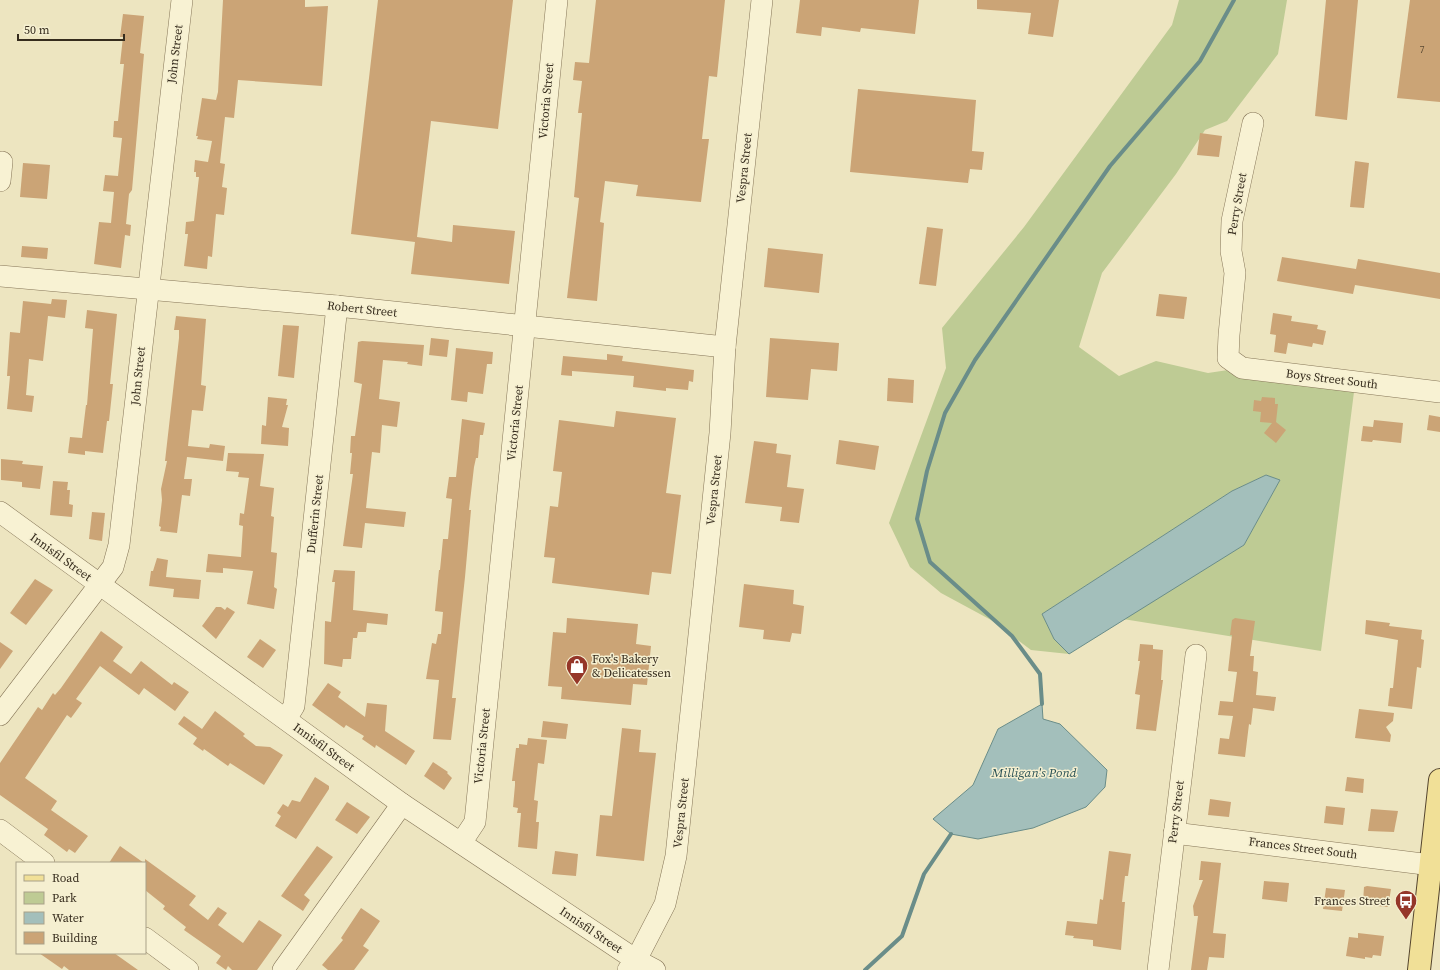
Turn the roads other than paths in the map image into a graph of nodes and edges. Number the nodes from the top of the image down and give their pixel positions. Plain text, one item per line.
1 (182, 0) edge
2 (557, 0) edge
3 (762, 0) edge
4 (1253, 123) dead end
5 (0, 276) edge
6 (148, 290) junction
7 (337, 306) junction
8 (525, 327) junction
9 (725, 346) junction
10 (1228, 358) joint
11 (1440, 392) edge
12 (0, 512) edge
13 (99, 584) junction
14 (1196, 655) dead end
15 (0, 714) edge
16 (286, 719) junction
17 (1440, 780) edge
18 (402, 804) junction
19 (0, 830) edge
20 (1174, 833) junction
21 (460, 843) junction
22 (43, 862) edge
23 (1436, 865) edge
24 (146, 939) edge
25 (632, 965) edge
26 (188, 970) edge
27 (283, 970) edge
28 (655, 970) edge
29 (1158, 970) edge
30 (1419, 970) edge

1 - 6 street, John Street
2 - 8 street, Victoria Street
3 - 9 street, Vespra Street
4 - 10 street, Perry Street
5 - 6 street, Robert Street
6 - 7 street, Robert Street
6 - 13 street, John Street
7 - 8 street, Robert Street
7 - 16 street, Dufferin Street
8 - 9 street, Robert Street
8 - 21 street, Victoria Street
9 - 25 street, Vespra Street
10 - 11 street, Boys Street South
12 - 13 street, Innisfil Street
13 - 15 street, John Street
13 - 16 street, Innisfil Street
14 - 20 street, Perry Street
16 - 18 street, Innisfil Street
17 - 23 main road
18 - 21 street, Innisfil Street
18 - 27 street
19 - 22 street
20 - 23 street, Frances Street South
20 - 29 street, Perry Street
21 - 25 street, Innisfil Street
23 - 30 main road
24 - 26 street
25 - 28 street, Innisfil Street

